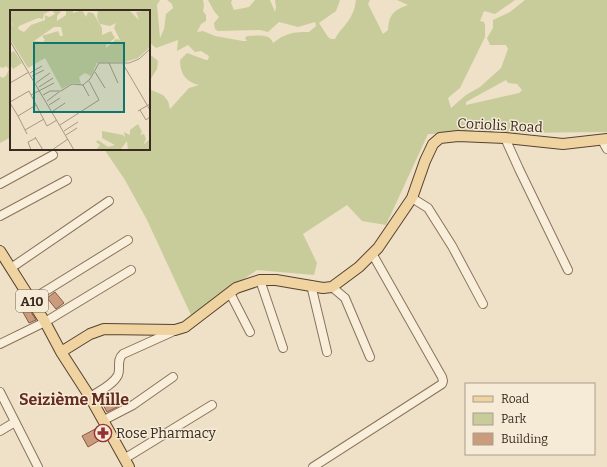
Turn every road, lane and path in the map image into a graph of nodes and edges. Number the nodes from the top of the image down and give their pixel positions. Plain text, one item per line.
1 (505, 138) junction
2 (605, 143) edge
3 (53, 155) dead end
4 (67, 180) dead end
5 (0, 184) edge
6 (412, 198) junction
7 (109, 201) dead end
8 (0, 216) edge
9 (128, 240) dead end
10 (0, 251) edge
11 (372, 255) junction
12 (11, 268) junction
13 (131, 270) dead end
14 (568, 270) dead end
15 (260, 280) junction
16 (311, 285) junction
17 (332, 287) junction
18 (230, 293) junction
19 (31, 300) junction
20 (483, 304) dead end
21 (45, 322) junction
22 (174, 330) junction
23 (250, 332) dead end
24 (0, 344) edge
25 (282, 348) dead end
26 (61, 352) junction
27 (327, 352) dead end
28 (370, 357) dead end
29 (172, 377) dead end
30 (0, 392) edge
31 (90, 396) junction
32 (212, 405) dead end
33 (104, 420) junction
34 (15, 422) junction
35 (0, 431) edge
36 (126, 463) edge
37 (38, 467) edge
38 (313, 467) edge

1 - 2 main road, Coriolis Road
1 - 6 main road, Coriolis Road
1 - 14 street
3 - 5 street
4 - 8 street
6 - 11 main road, Coriolis Road
6 - 20 street
7 - 12 street
9 - 19 street
10 - 12 main road, A10
11 - 17 main road, Coriolis Road
11 - 38 street
12 - 19 main road, A10
13 - 21 street
15 - 16 main road
15 - 18 main road
15 - 25 street
16 - 17 main road
16 - 27 street
17 - 28 street
18 - 22 main road
18 - 23 street
19 - 21 main road, A10
21 - 24 street
21 - 26 main road, A10
22 - 26 main road
22 - 31 street
26 - 31 main road, A10
29 - 33 street
30 - 34 street
31 - 33 main road, A10
32 - 36 street
33 - 36 main road, A10
34 - 35 street
34 - 37 street

